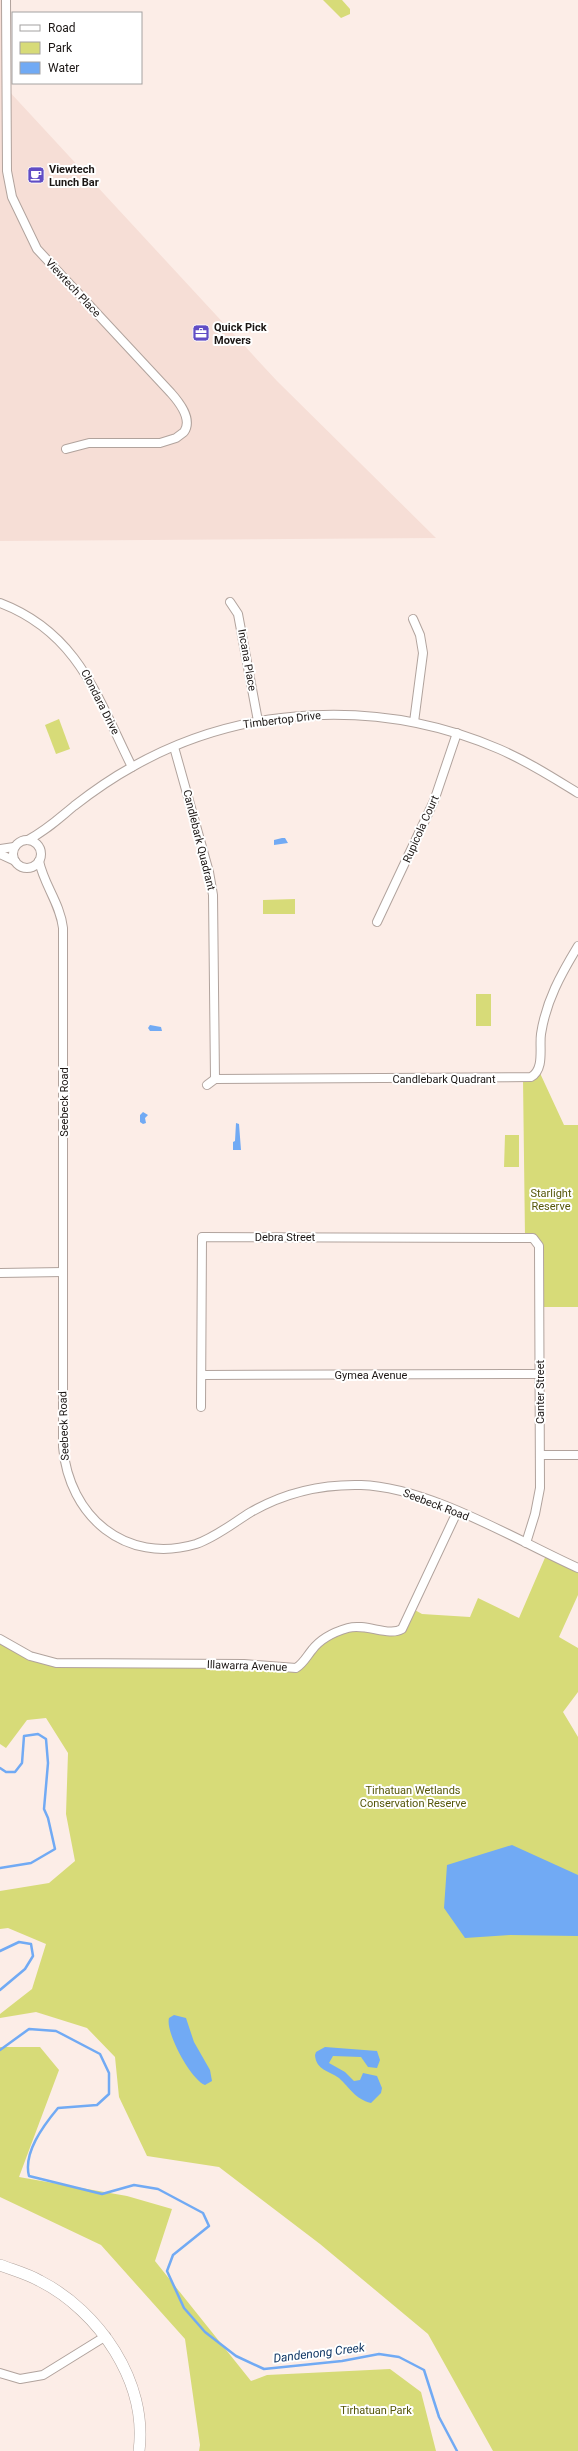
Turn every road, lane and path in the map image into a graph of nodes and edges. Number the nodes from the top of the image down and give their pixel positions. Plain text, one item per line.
1 (6, 0) edge
2 (66, 449) dead end
3 (230, 602) dead end
4 (0, 603) edge
5 (413, 619) dead end
6 (258, 721) junction
7 (414, 722) junction
8 (457, 733) junction
9 (174, 747) junction
10 (132, 767) junction
11 (578, 793) edge
12 (48, 830) junction
13 (28, 840) junction
14 (14, 847) junction
15 (40, 848) junction
16 (0, 849) edge
17 (0, 854) edge
18 (15, 861) junction
19 (39, 861) junction
20 (26, 868) junction
21 (43, 879) junction
22 (377, 922) dead end
23 (578, 946) edge
24 (214, 1079) junction
25 (207, 1085) dead end
26 (537, 1241) joint
27 (63, 1272) junction
28 (0, 1273) edge
29 (540, 1374) junction
30 (202, 1375) junction
31 (201, 1407) dead end
32 (540, 1455) junction
33 (578, 1455) edge
34 (458, 1512) junction
35 (526, 1543) junction
36 (578, 1568) edge
37 (0, 1639) edge
38 (0, 2265) edge
39 (106, 2336) junction
40 (0, 2373) edge
41 (139, 2451) edge

1 - 2 street, Viewtech Place
3 - 6 street, Incana Place
4 - 10 street, Clondara Drive
5 - 7 street
6 - 7 street, Timbertop Drive
6 - 9 street, Timbertop Drive
7 - 8 street, Timbertop Drive
8 - 11 street, Timbertop Drive
8 - 22 street, Rupicola Court
9 - 10 street, Timbertop Drive
9 - 24 street, Candlebark Quadrant
10 - 12 street, Timbertop Drive
12 - 13 street, Timbertop Drive
12 - 15 street, Timbertop Drive
13 - 14 street
13 - 15 street
14 - 16 street
14 - 18 street
15 - 19 street
17 - 18 street
18 - 20 street
19 - 20 street
19 - 21 street, Seebeck Road
20 - 21 street, Seebeck Road
21 - 27 street, Seebeck Road
23 - 24 street, Candlebark Quadrant
24 - 25 street
26 - 29 street, Canter Street
26 - 30 street, Debra Street
27 - 28 street
27 - 34 street, Seebeck Road
29 - 30 street, Gymea Avenue
29 - 32 street, Canter Street
30 - 31 street, Debra Street
32 - 33 street
32 - 35 street, Canter Street
34 - 35 street, Seebeck Road
34 - 37 street, Illawarra Avenue
35 - 36 street, Seebeck Road
38 - 39 street
39 - 40 street
39 - 41 street

